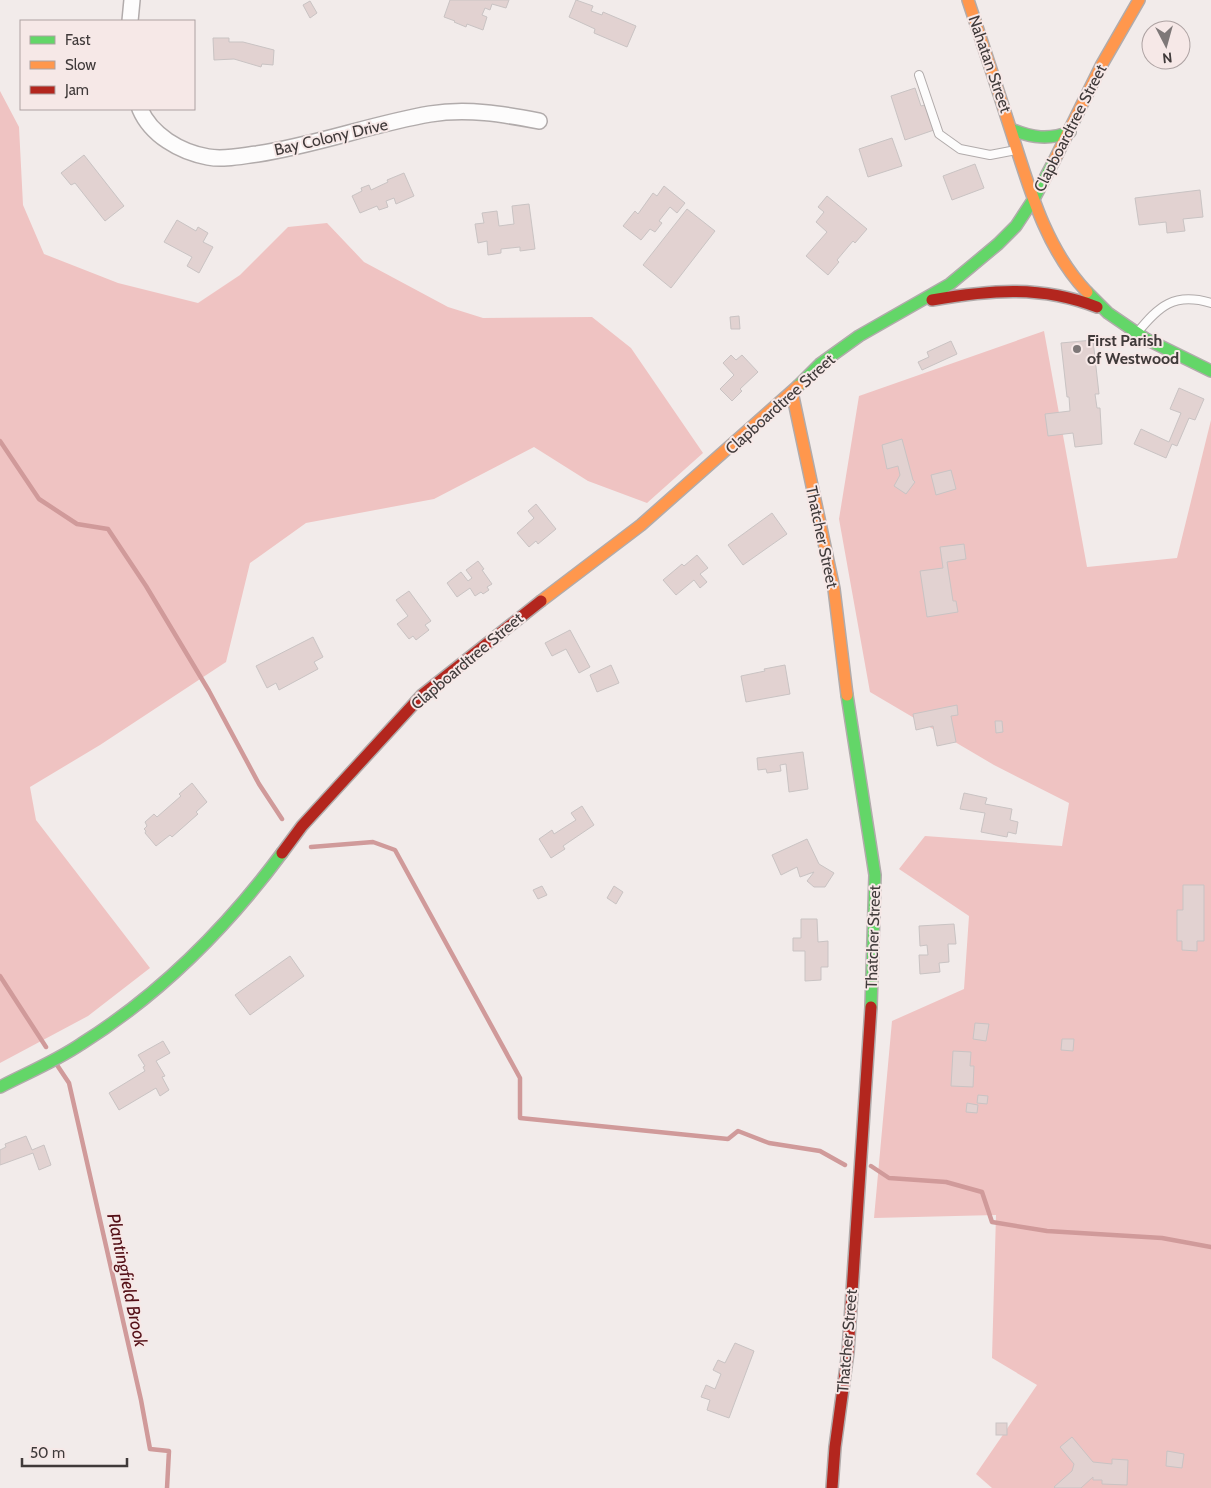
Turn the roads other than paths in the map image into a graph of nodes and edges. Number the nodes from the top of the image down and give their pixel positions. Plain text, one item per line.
1 (132, 0) edge
2 (968, 0) edge
3 (1139, 0) edge
4 (130, 20) edge
5 (919, 75) dead end
6 (140, 110) edge
7 (539, 121) dead end
8 (1012, 129) junction
9 (1070, 132) junction
10 (1018, 150) junction
11 (1035, 197) junction
12 (920, 302) junction
13 (1211, 303) edge
14 (1108, 312) junction
15 (1137, 333) junction
16 (1211, 371) edge
17 (792, 392) junction
18 (0, 1087) edge
19 (832, 1488) edge

1 - 4 street
2 - 8 main road, Nahatan Street
3 - 9 main road, Clapboardtree Street
5 - 10 lane
6 - 7 street, Bay Colony Drive
8 - 9 main road, Nahatan Street
8 - 10 main road, Nahatan Street
9 - 11 main road, Clapboardtree Street
10 - 11 main road, Nahatan Street
11 - 12 main road, Clapboardtree Street
11 - 14 main road, Nahatan Street
12 - 14 main road, Clapboardtree Street
12 - 17 main road, Clapboardtree Street
13 - 15 lane
14 - 15 main road, Nahatan Street
15 - 16 main road, Nahatan Street
17 - 18 main road, Clapboardtree Street
17 - 19 main road, Thatcher Street

